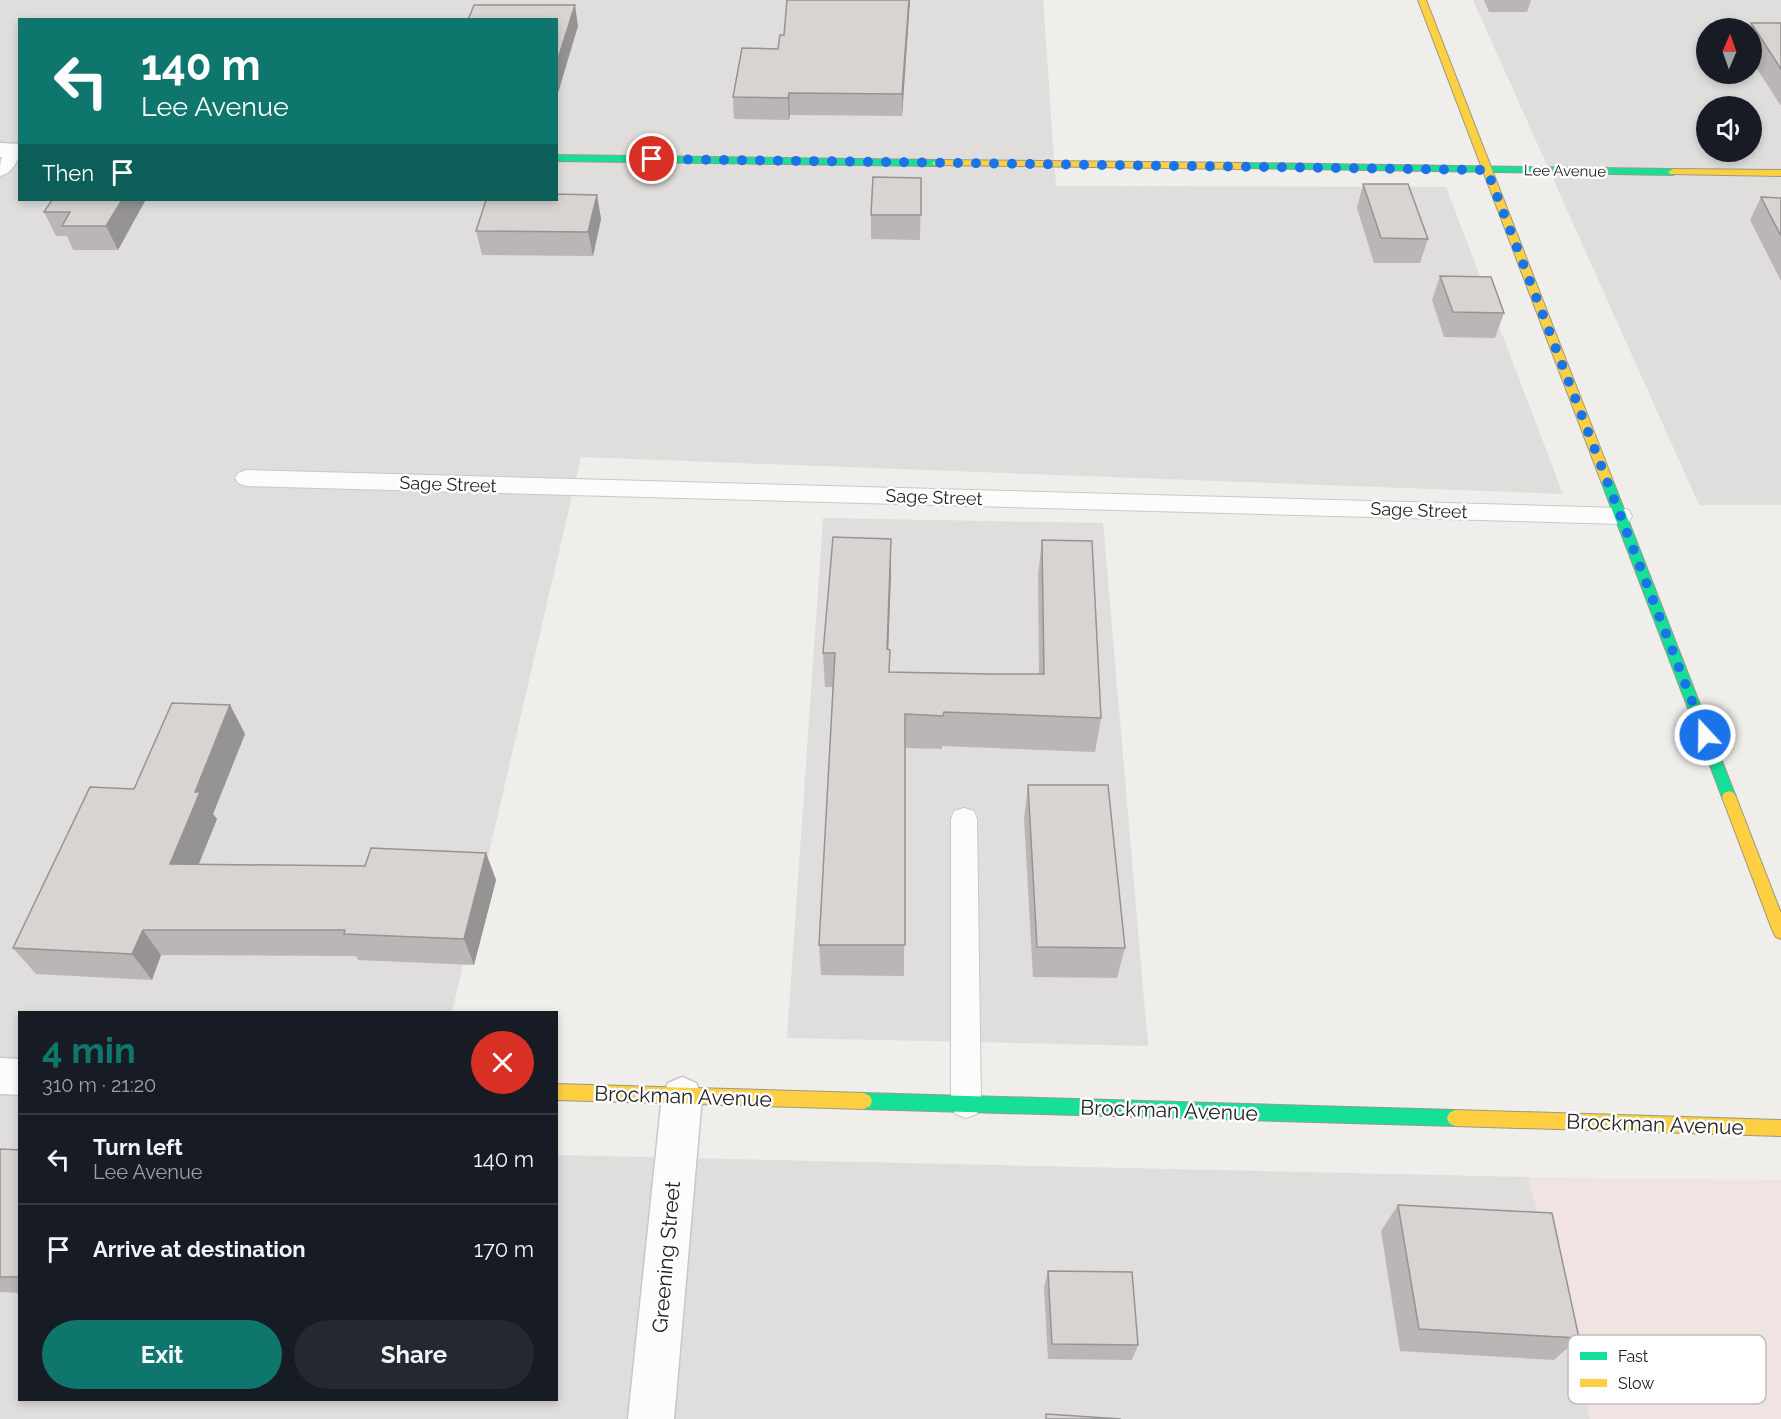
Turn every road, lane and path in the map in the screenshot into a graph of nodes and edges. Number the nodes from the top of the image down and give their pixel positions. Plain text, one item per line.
1 (1422, 0) edge
2 (12, 151) edge
3 (558, 158) edge
4 (1487, 170) junction
5 (0, 171) edge
6 (1781, 173) edge
7 (246, 478) dead end
8 (1621, 516) junction
9 (964, 819) dead end
10 (1781, 932) edge
11 (0, 1076) edge
12 (18, 1077) edge
13 (558, 1092) edge
14 (682, 1096) junction
15 (966, 1104) junction
16 (1781, 1128) edge
17 (651, 1419) edge

1 - 4 street
2 - 5 lane
3 - 4 street, Lee Avenue
4 - 6 street, Lee Avenue
4 - 8 street
7 - 8 lane, Sage Street
8 - 10 street
9 - 15 lane
11 - 12 street
13 - 14 street, Brockman Avenue
14 - 15 street, Brockman Avenue
14 - 17 street, Greening Street
15 - 16 street, Brockman Avenue

